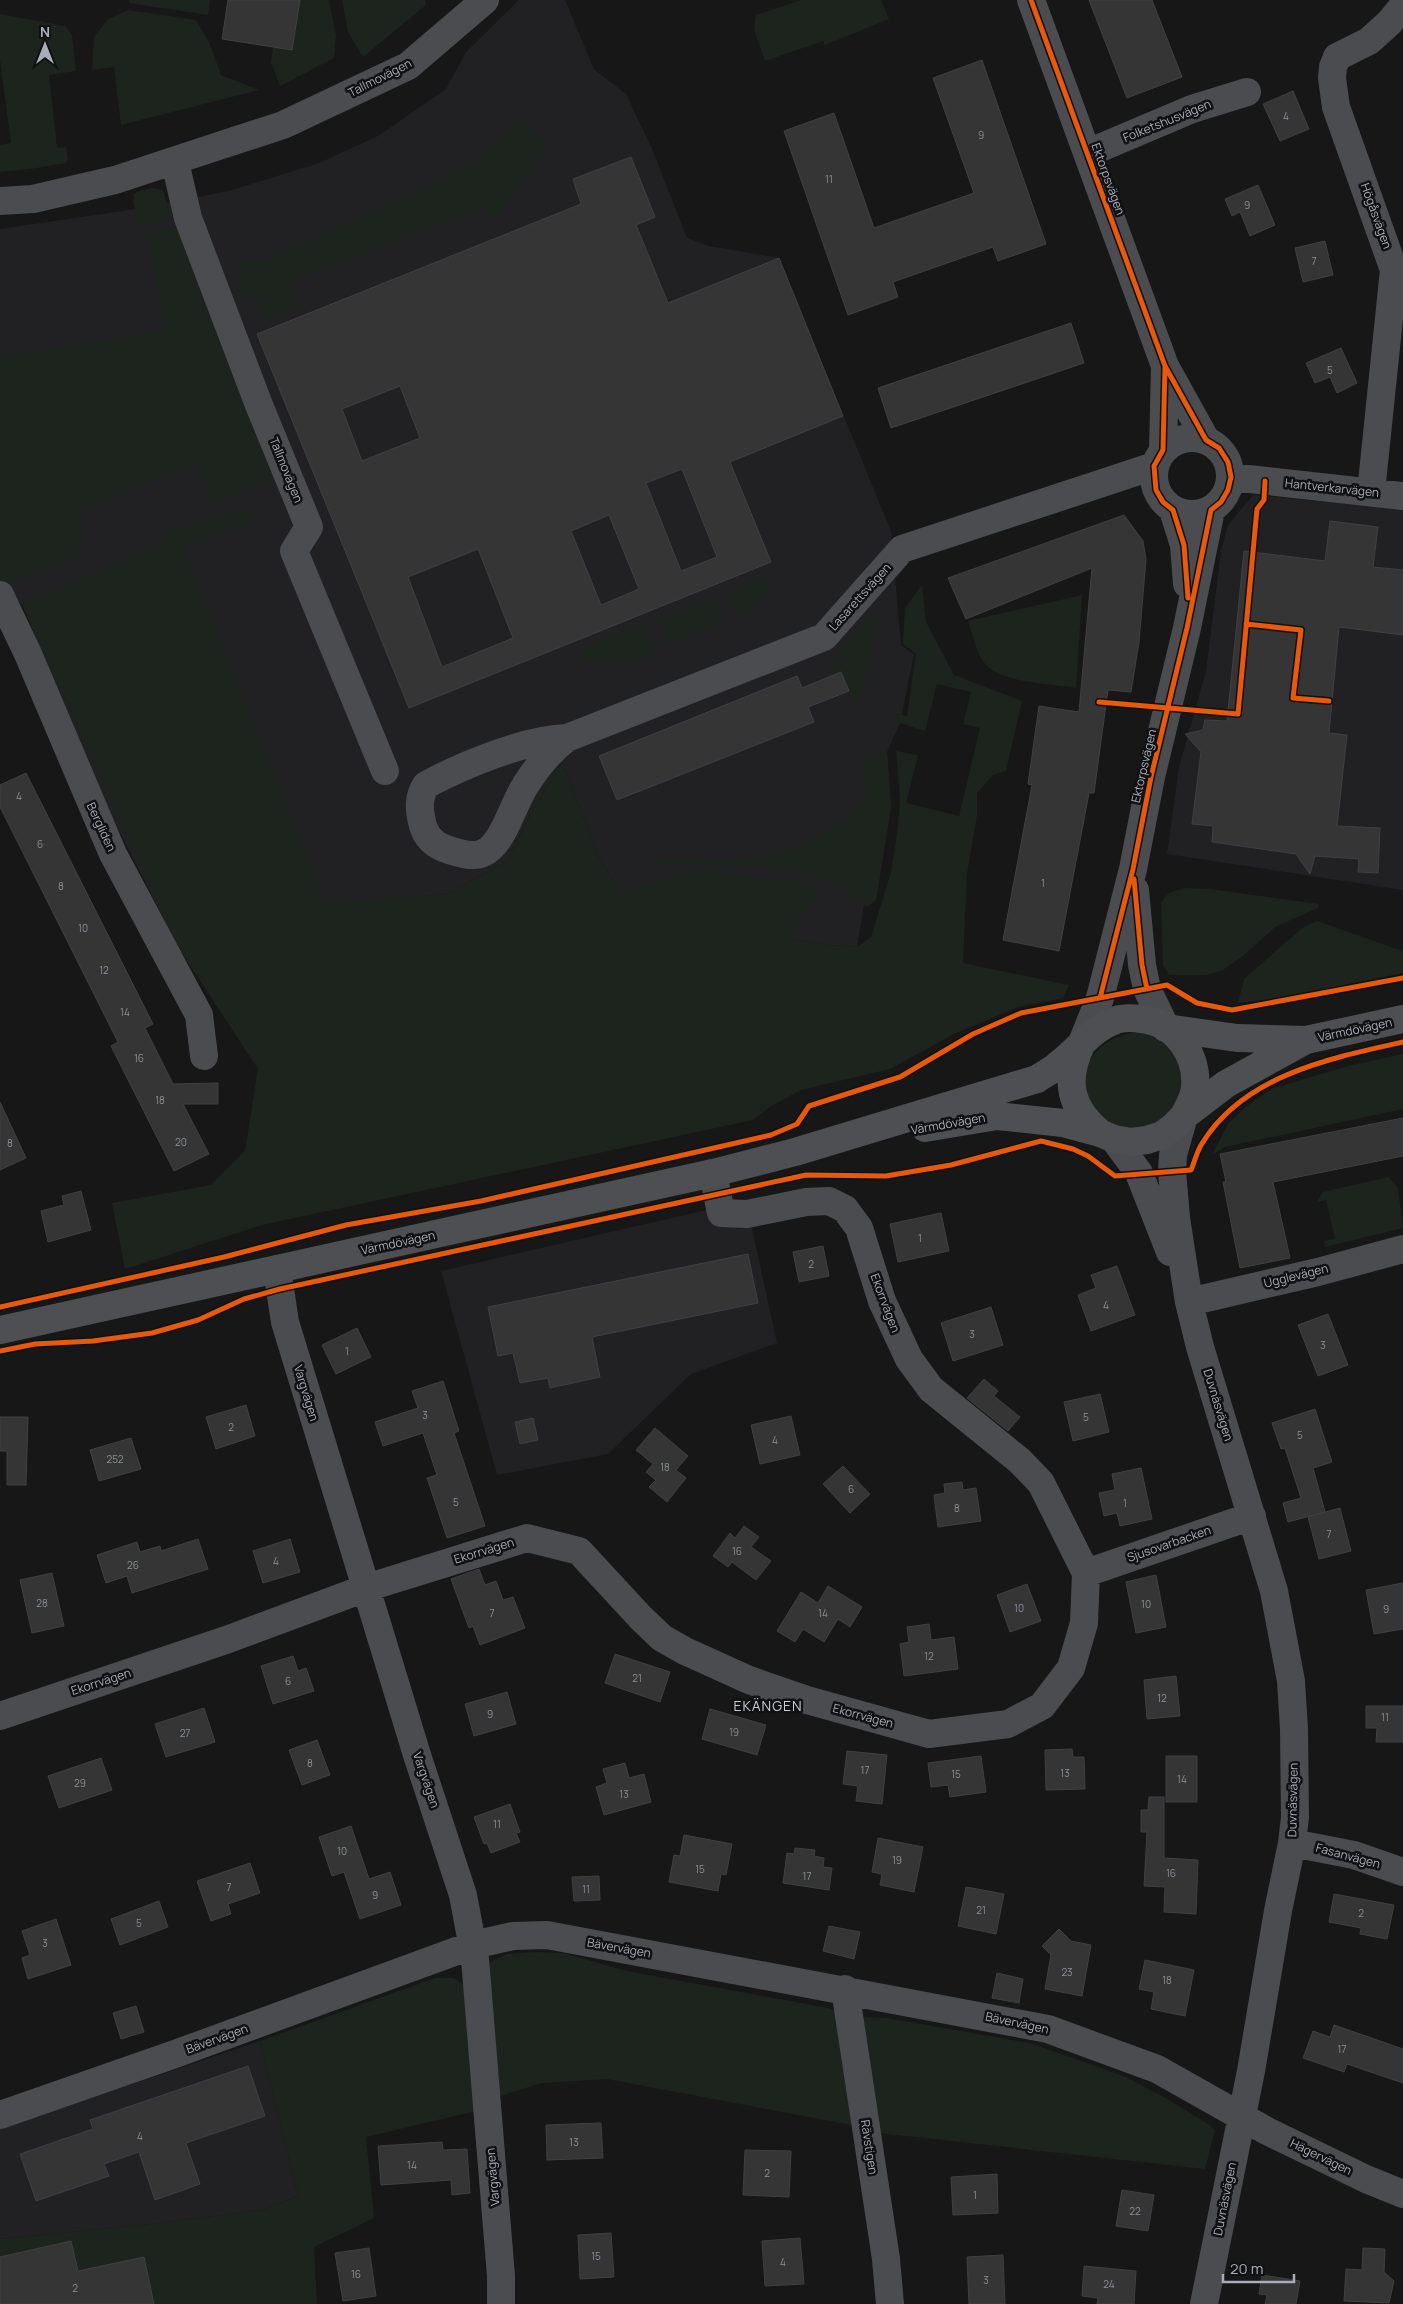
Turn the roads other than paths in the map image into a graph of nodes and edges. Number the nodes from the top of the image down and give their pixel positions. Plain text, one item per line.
1 (485, 0) edge
2 (1031, 0) edge
3 (1403, 6) edge
4 (1248, 92) dead end
5 (1088, 153) junction
6 (175, 162) junction
7 (0, 200) edge
8 (1165, 366) junction
9 (1206, 440) junction
10 (1159, 458) junction
11 (1231, 477) junction
12 (1371, 492) junction
13 (1403, 496) edge
14 (1173, 510) junction
15 (1211, 510) junction
16 (0, 595) edge
17 (1189, 610) junction
18 (567, 738) junction
19 (385, 771) dead end
20 (1133, 869) junction
21 (1403, 1019) edge
22 (1166, 1028) junction
23 (1306, 1040) junction
24 (1081, 1045) junction
25 (204, 1056) dead end
26 (1184, 1116) junction
27 (1107, 1136) junction
28 (795, 1152) junction
29 (713, 1173) junction
30 (1403, 1248) edge
31 (277, 1269) junction
32 (1189, 1302) junction
33 (0, 1330) edge
34 (1252, 1516) junction
35 (1086, 1573) junction
36 (366, 1588) junction
37 (0, 1716) edge
38 (1292, 1843) junction
39 (1403, 1872) edge
40 (473, 1946) junction
41 (845, 1989) junction
42 (0, 2115) edge
43 (1242, 2116) junction
44 (1403, 2194) edge
45 (501, 2304) edge
46 (890, 2304) edge
47 (1204, 2304) edge

1 - 6 street, Tallmovägen
2 - 5 street, Ektorpsvägen
3 - 12 street, Högåsvägen
4 - 5 street, Folketshusvägen
5 - 8 street, Ektorpsvägen
6 - 7 street, Tallmovägen
6 - 19 street, Tallmovägen
8 - 9 street, Ektorpsvägen
8 - 10 street, Ektorpsvägen
9 - 10 street
9 - 11 street
10 - 14 street
10 - 18 street, Lasarettsvägen
11 - 12 street, Hantverkarvägen
11 - 15 street
12 - 13 street, Hantverkarvägen
14 - 15 street
14 - 17 street, Ektorpsvägen
15 - 17 street, Ektorpsvägen
16 - 25 street, Bergliden
17 - 20 street, Ektorpsvägen
18 - 18 street, Lasarettsvägen
20 - 22 street, Ektorpsvägen
20 - 24 street, Ektorpsvägen
21 - 23 main road, Värmdövägen
22 - 23 main road, Värmdövägen
22 - 24 main road, Värmdövägen
22 - 26 main road, Värmdövägen
23 - 26 main road, Värmdövägen
24 - 27 main road, Värmdövägen
24 - 28 main road, Värmdövägen
26 - 27 main road, Värmdövägen
26 - 32 street, Duvnäsvägen
27 - 28 main road, Värmdövägen
27 - 32 street, Duvnäsvägen
28 - 29 main road, Värmdövägen
29 - 31 main road, Värmdövägen
29 - 35 street, Ekorrvägen
30 - 32 street, Ugglevägen
31 - 33 main road, Värmdövägen
31 - 36 street, Vargvägen
32 - 34 street, Duvnäsvägen
34 - 35 street, Sjusovarbacken
34 - 38 street, Duvnäsvägen
35 - 36 street, Ekorrvägen
36 - 37 street, Ekorrvägen
36 - 40 street, Vargvägen
38 - 39 street, Fasanvägen
38 - 43 street, Duvnäsvägen
40 - 41 street, Bävervägen
40 - 42 street, Bävervägen
40 - 45 street, Vargvägen
41 - 43 street, Bävervägen
41 - 46 street, Rävstigen
43 - 44 street, Hägervägen
43 - 47 street, Duvnäsvägen

